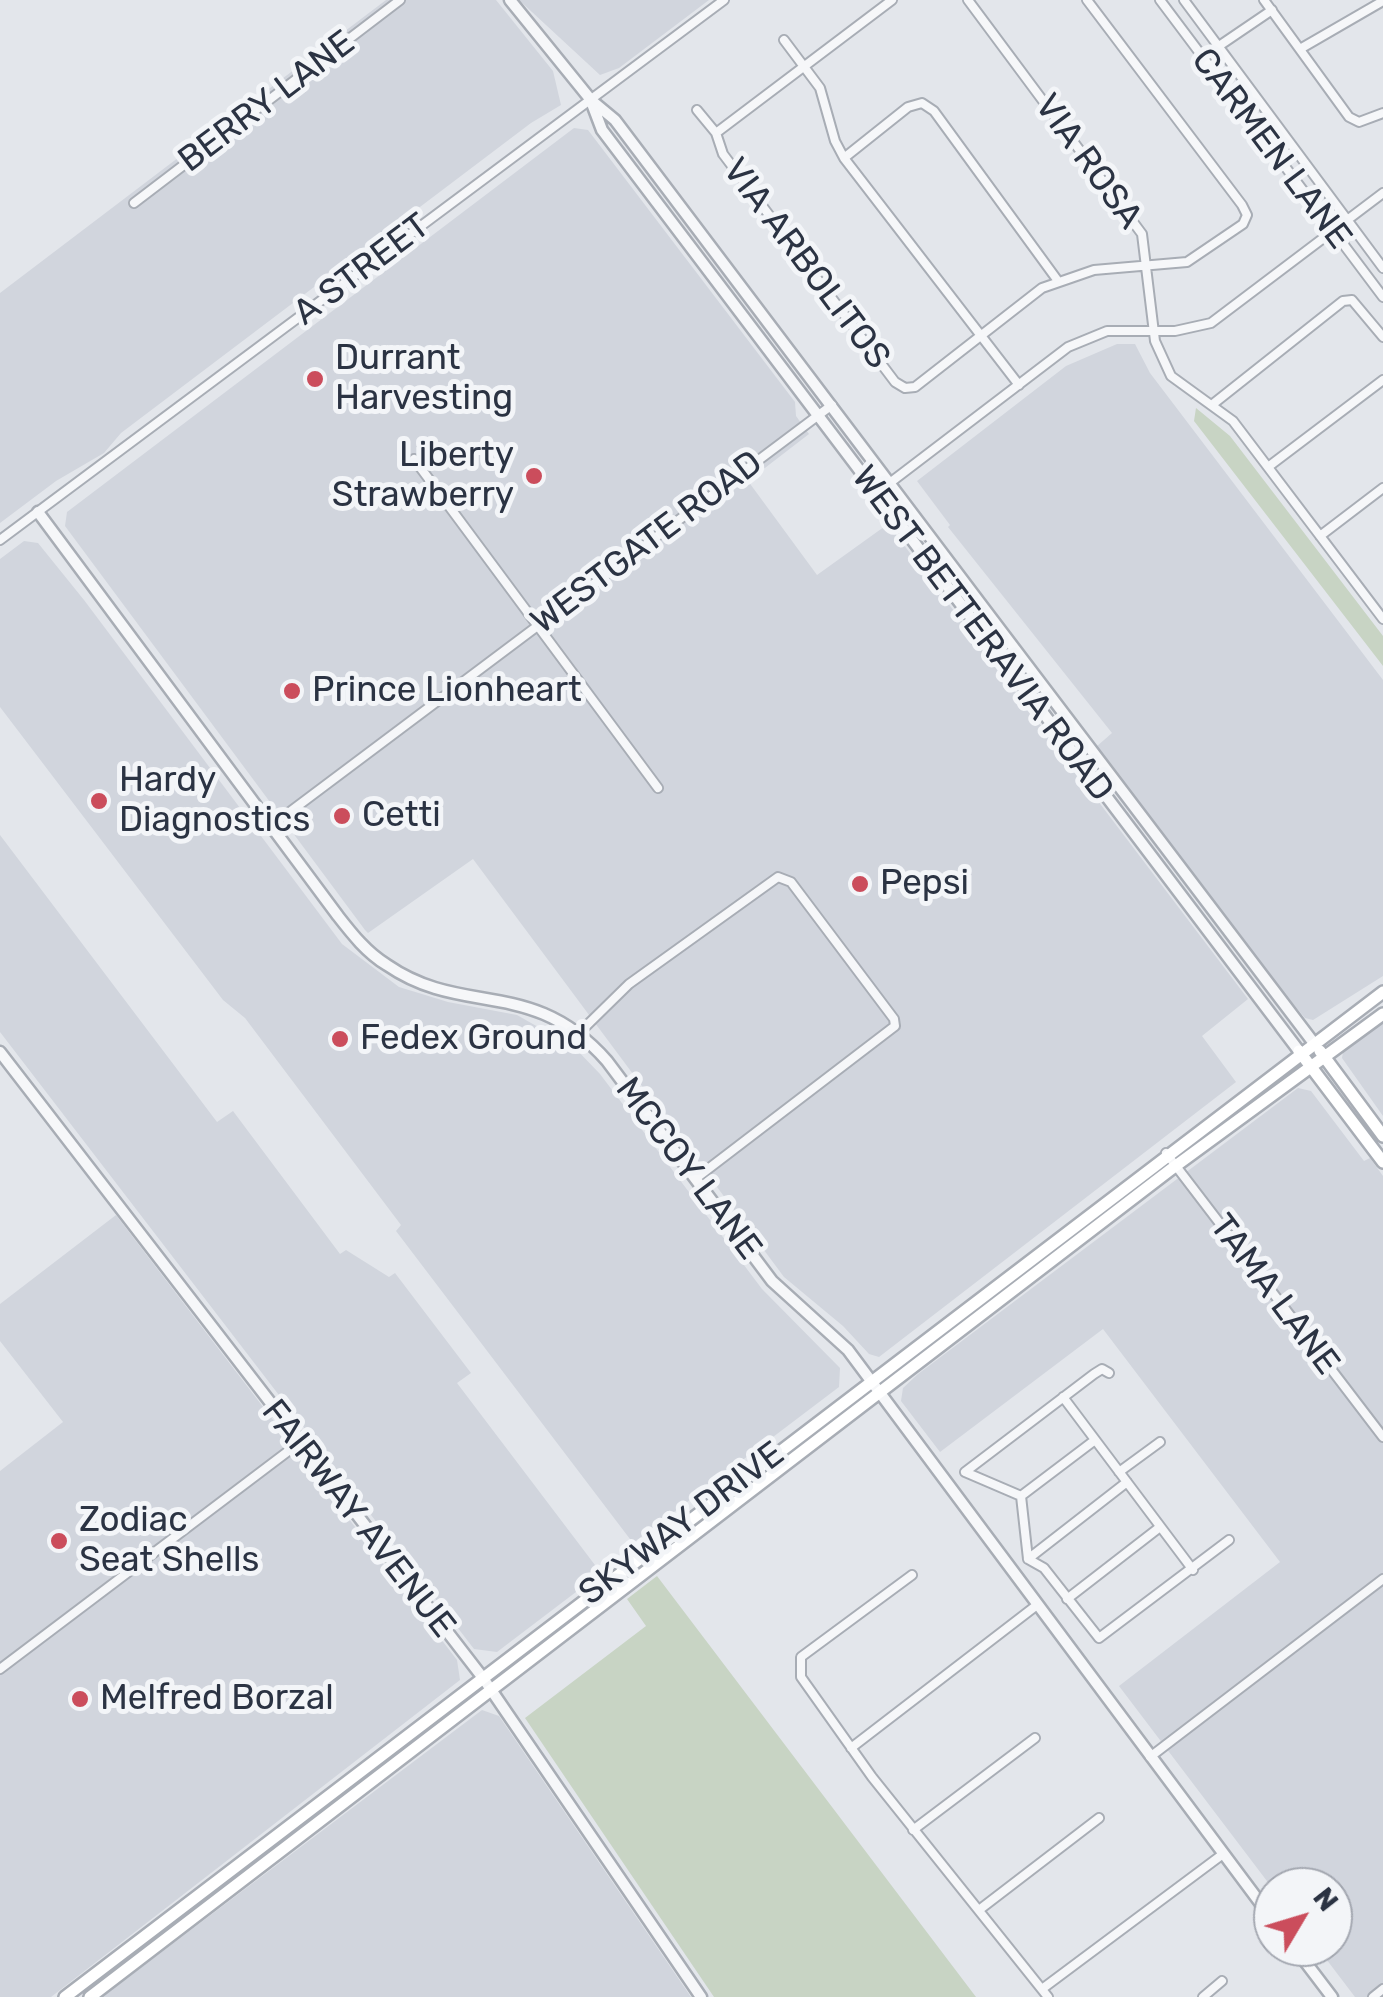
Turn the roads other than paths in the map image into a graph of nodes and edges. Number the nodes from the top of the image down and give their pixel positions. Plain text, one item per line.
1 (400, 0) edge
2 (510, 0) edge
3 (724, 0) edge
4 (968, 0) edge
5 (1087, 0) edge
6 (1160, 0) edge
7 (1184, 0) edge
8 (1264, 0) edge
9 (890, 1) edge
10 (1383, 1) edge
11 (1272, 10) junction
12 (784, 40) dead end
13 (1219, 46) junction
14 (1300, 49) junction
15 (805, 67) junction
16 (590, 100) junction
17 (697, 110) dead end
18 (1383, 112) edge
19 (716, 133) junction
20 (844, 158) junction
21 (1383, 193) edge
22 (134, 203) dead end
23 (1346, 220) junction
24 (1332, 232) junction
25 (1148, 266) junction
26 (1383, 268) edge
27 (1058, 281) junction
28 (1383, 297) edge
29 (1154, 330) junction
30 (981, 335) junction
31 (1383, 337) edge
32 (1383, 380) edge
33 (1019, 385) junction
34 (832, 404) junction
35 (1213, 404) junction
36 (816, 416) junction
37 (414, 458) dead end
38 (1268, 467) junction
39 (891, 482) junction
40 (1383, 488) edge
41 (38, 512) junction
42 (1320, 536) junction
43 (0, 540) edge
44 (1383, 598) edge
45 (1373, 606) junction
46 (1383, 619) edge
47 (538, 626) junction
48 (658, 788) dead end
49 (271, 826) junction
50 (1383, 992) edge
51 (1383, 1014) edge
52 (579, 1033) junction
53 (1312, 1042) junction
54 (0, 1052) edge
55 (1299, 1052) junction
56 (1324, 1057) junction
57 (1311, 1066) junction
58 (1383, 1136) edge
59 (1166, 1153) junction
60 (1383, 1162) edge
61 (1176, 1166) junction
62 (695, 1179) junction
63 (1109, 1373) dead end
64 (871, 1380) junction
65 (880, 1393) junction
66 (1063, 1397) junction
67 (1383, 1437) edge
68 (1096, 1440) junction
69 (1160, 1442) dead end
70 (299, 1443) junction
71 (1119, 1472) junction
72 (1127, 1482) junction
73 (1020, 1496) junction
74 (1160, 1527) junction
75 (1229, 1540) dead end
76 (1028, 1559) junction
77 (1193, 1570) junction
78 (912, 1575) dead end
79 (1383, 1579) edge
80 (1067, 1599) junction
81 (1037, 1606) junction
82 (0, 1669) edge
83 (487, 1684) junction
84 (1034, 1738) dead end
85 (851, 1748) junction
86 (1150, 1756) junction
87 (1099, 1818) dead end
88 (913, 1830) junction
89 (1223, 1854) junction
90 (1253, 1894) edge
91 (979, 1910) junction
92 (1309, 1967) edge
93 (1222, 1981) dead end
94 (1383, 1989) edge
95 (1045, 1993) edge
96 (65, 1997) edge
97 (90, 1997) edge
98 (701, 1997) edge
99 (1203, 1997) edge
100 (1332, 1997) edge
101 (1373, 1997) edge

1 - 22 street, BERRY LANE
2 - 16 street, WEST BETTERAVIA ROAD
3 - 16 street, A STREET
4 - 25 street, VIA ROSA
5 - 25 street
6 - 24 street, CARMEN LANE
7 - 13 street, CARMEN LANE
8 - 11 street
9 - 15 street
10 - 14 street
11 - 13 street
11 - 14 street
12 - 15 street
13 - 23 street, CARMEN LANE
14 - 18 street
15 - 19 street
15 - 20 street
16 - 34 street, WEST BETTERAVIA ROAD
16 - 36 street, WEST BETTERAVIA ROAD
16 - 41 street, A STREET
17 - 19 street, VIA ARBOLITOS
19 - 30 street, VIA ARBOLITOS
20 - 27 street
20 - 30 street
21 - 23 street
23 - 24 street
23 - 26 street, CARMEN LANE
24 - 28 street, CARMEN LANE
24 - 29 street
25 - 27 street
25 - 29 street, VIA ROSA
27 - 30 street
29 - 33 street
29 - 35 street, VIA ROSA
30 - 33 street
31 - 35 street
32 - 38 street
33 - 39 street
34 - 36 street, WESTGATE ROAD
34 - 39 street, WEST BETTERAVIA ROAD
35 - 38 street, VIA ROSA
36 - 47 street, WESTGATE ROAD
36 - 55 street, WEST BETTERAVIA ROAD
37 - 47 street
38 - 42 street, VIA ROSA
39 - 53 street, WEST BETTERAVIA ROAD
40 - 42 street
41 - 43 street, A STREET
41 - 49 street, MCCOY LANE
42 - 45 street, VIA ROSA
44 - 45 street
45 - 46 street, VIA ROSA
47 - 48 street
47 - 49 street, WESTGATE ROAD
49 - 52 street, MCCOY LANE
50 - 53 main road, SKYWAY DRIVE
51 - 56 main road, SKYWAY DRIVE
52 - 62 street, MCCOY LANE
52 - 62 street
53 - 55 main road, SKYWAY DRIVE
53 - 56 main road, WEST BETTERAVIA ROAD
54 - 70 street, FAIRWAY AVENUE
55 - 57 main road, WEST BETTERAVIA ROAD
55 - 59 main road, SKYWAY DRIVE
56 - 57 main road, SKYWAY DRIVE
56 - 58 main road, WEST BETTERAVIA ROAD
57 - 60 main road, WEST BETTERAVIA ROAD
57 - 61 main road, SKYWAY DRIVE
59 - 61 street, TAMA LANE
59 - 64 main road, SKYWAY DRIVE
61 - 65 main road, SKYWAY DRIVE
61 - 67 street, TAMA LANE
62 - 64 street, MCCOY LANE
63 - 66 street
64 - 65 street, MCCOY LANE
64 - 83 main road, SKYWAY DRIVE
65 - 81 street, MCCOY LANE
65 - 83 main road, SKYWAY DRIVE
66 - 68 street
66 - 73 street
68 - 71 street
68 - 73 street
69 - 71 street
70 - 82 street
70 - 83 street, FAIRWAY AVENUE
71 - 72 street
72 - 74 street
72 - 76 street
73 - 76 street
74 - 77 street
74 - 80 street
75 - 77 street
76 - 80 street
77 - 80 street
78 - 85 street
79 - 86 street
81 - 85 street
81 - 86 street, MCCOY LANE
83 - 96 main road, SKYWAY DRIVE
83 - 97 main road, SKYWAY DRIVE
83 - 98 street, FAIRWAY AVENUE
84 - 88 street
85 - 88 street
86 - 89 street, MCCOY LANE
87 - 91 street
88 - 91 street
89 - 90 street, MCCOY LANE
89 - 95 street
91 - 95 street
92 - 100 street
93 - 99 street
94 - 101 street

